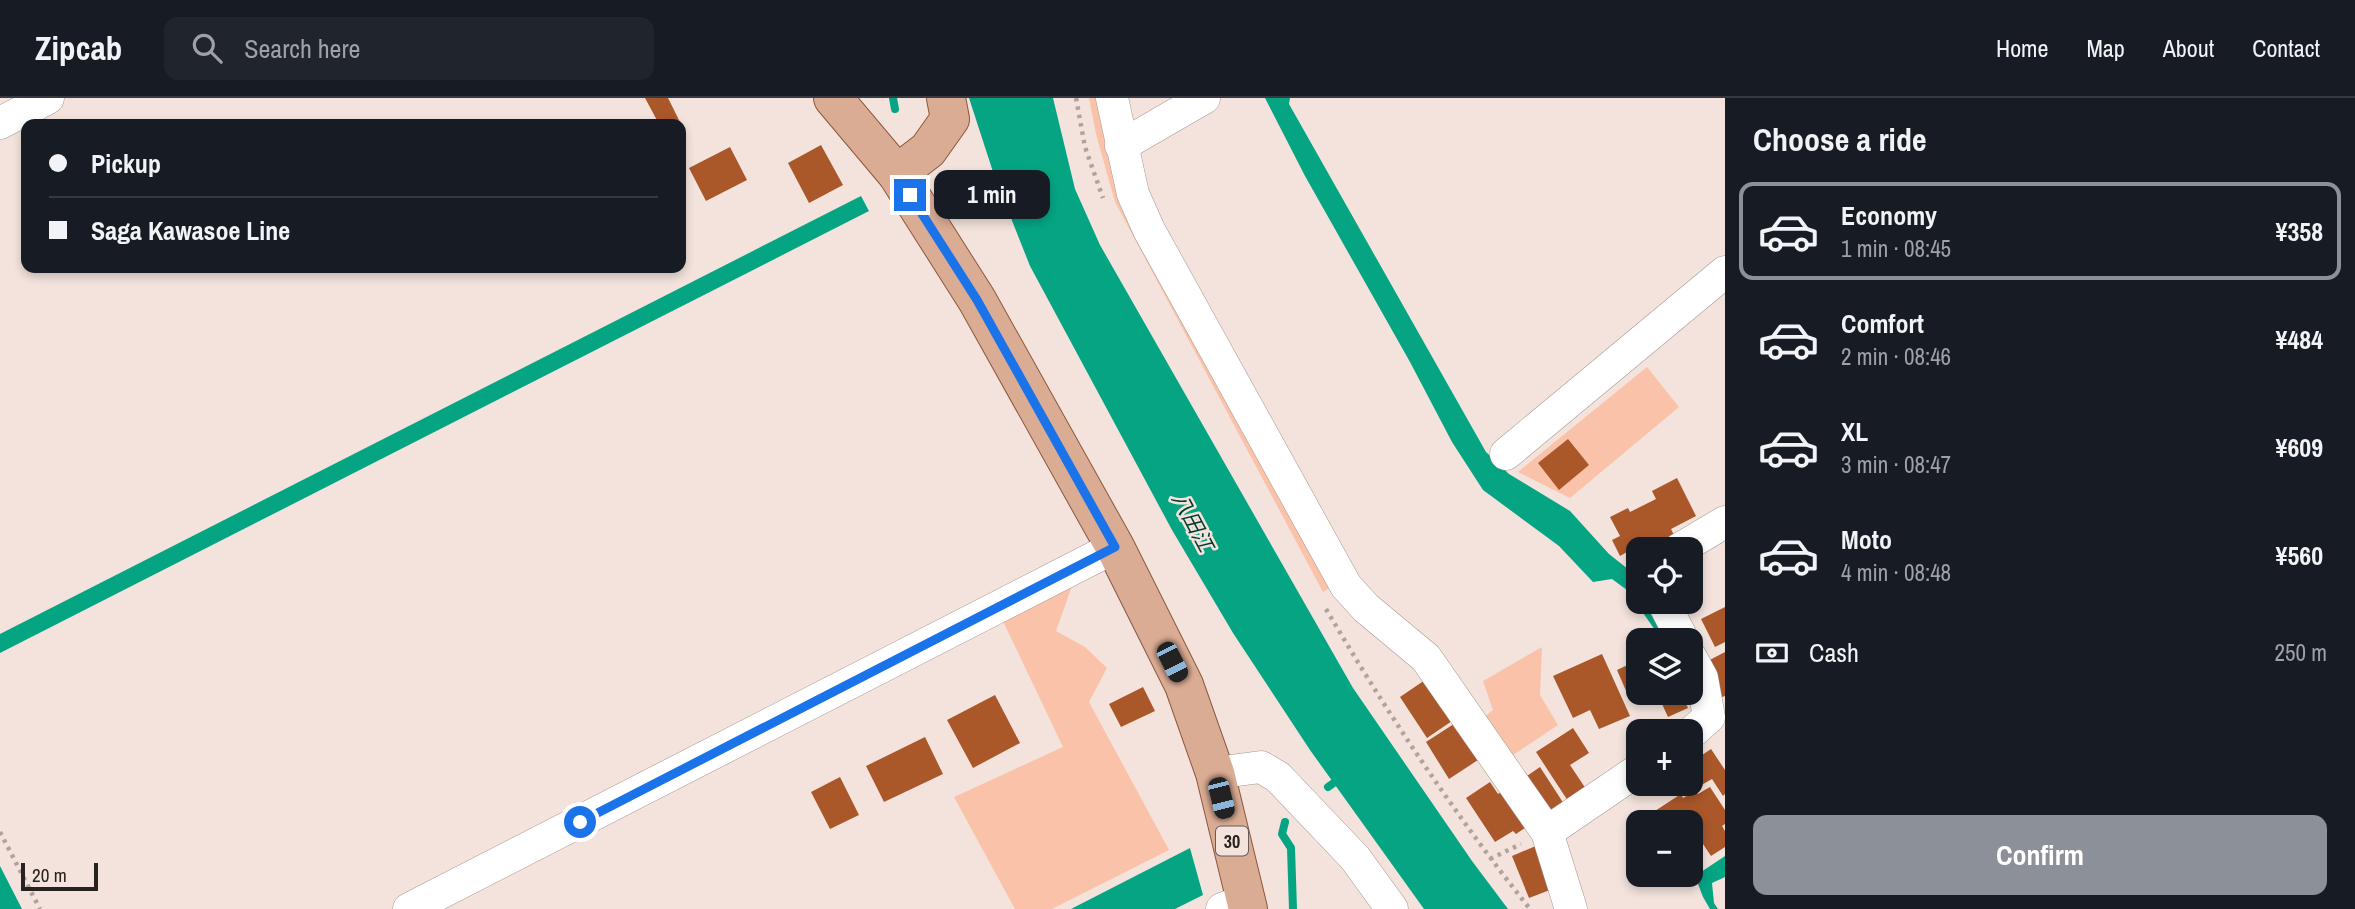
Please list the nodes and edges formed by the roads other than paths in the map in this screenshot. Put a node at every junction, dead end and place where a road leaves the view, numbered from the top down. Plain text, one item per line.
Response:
1 (48, 98) edge
2 (833, 98) edge
3 (946, 98) edge
4 (1112, 98) edge
5 (1204, 98) edge
6 (0, 123) edge
7 (1121, 146) junction
8 (897, 174) junction
9 (1725, 272) edge
10 (1506, 454) dead end
11 (1725, 522) edge
12 (1700, 537) edge
13 (1115, 547) junction
14 (1215, 773) junction
15 (1626, 777) edge
16 (1547, 832) junction
17 (1238, 906) edge
18 (409, 909) edge
19 (1392, 909) edge
20 (1571, 909) edge

1 - 6 street
2 - 8 main road, 30
3 - 8 main road
4 - 7 street
5 - 7 street
7 - 16 street
8 - 13 main road, 30
9 - 10 street
11 - 12 street
13 - 14 main road, 30
13 - 18 street
14 - 17 main road, 30
14 - 19 street
15 - 16 street
16 - 20 street

